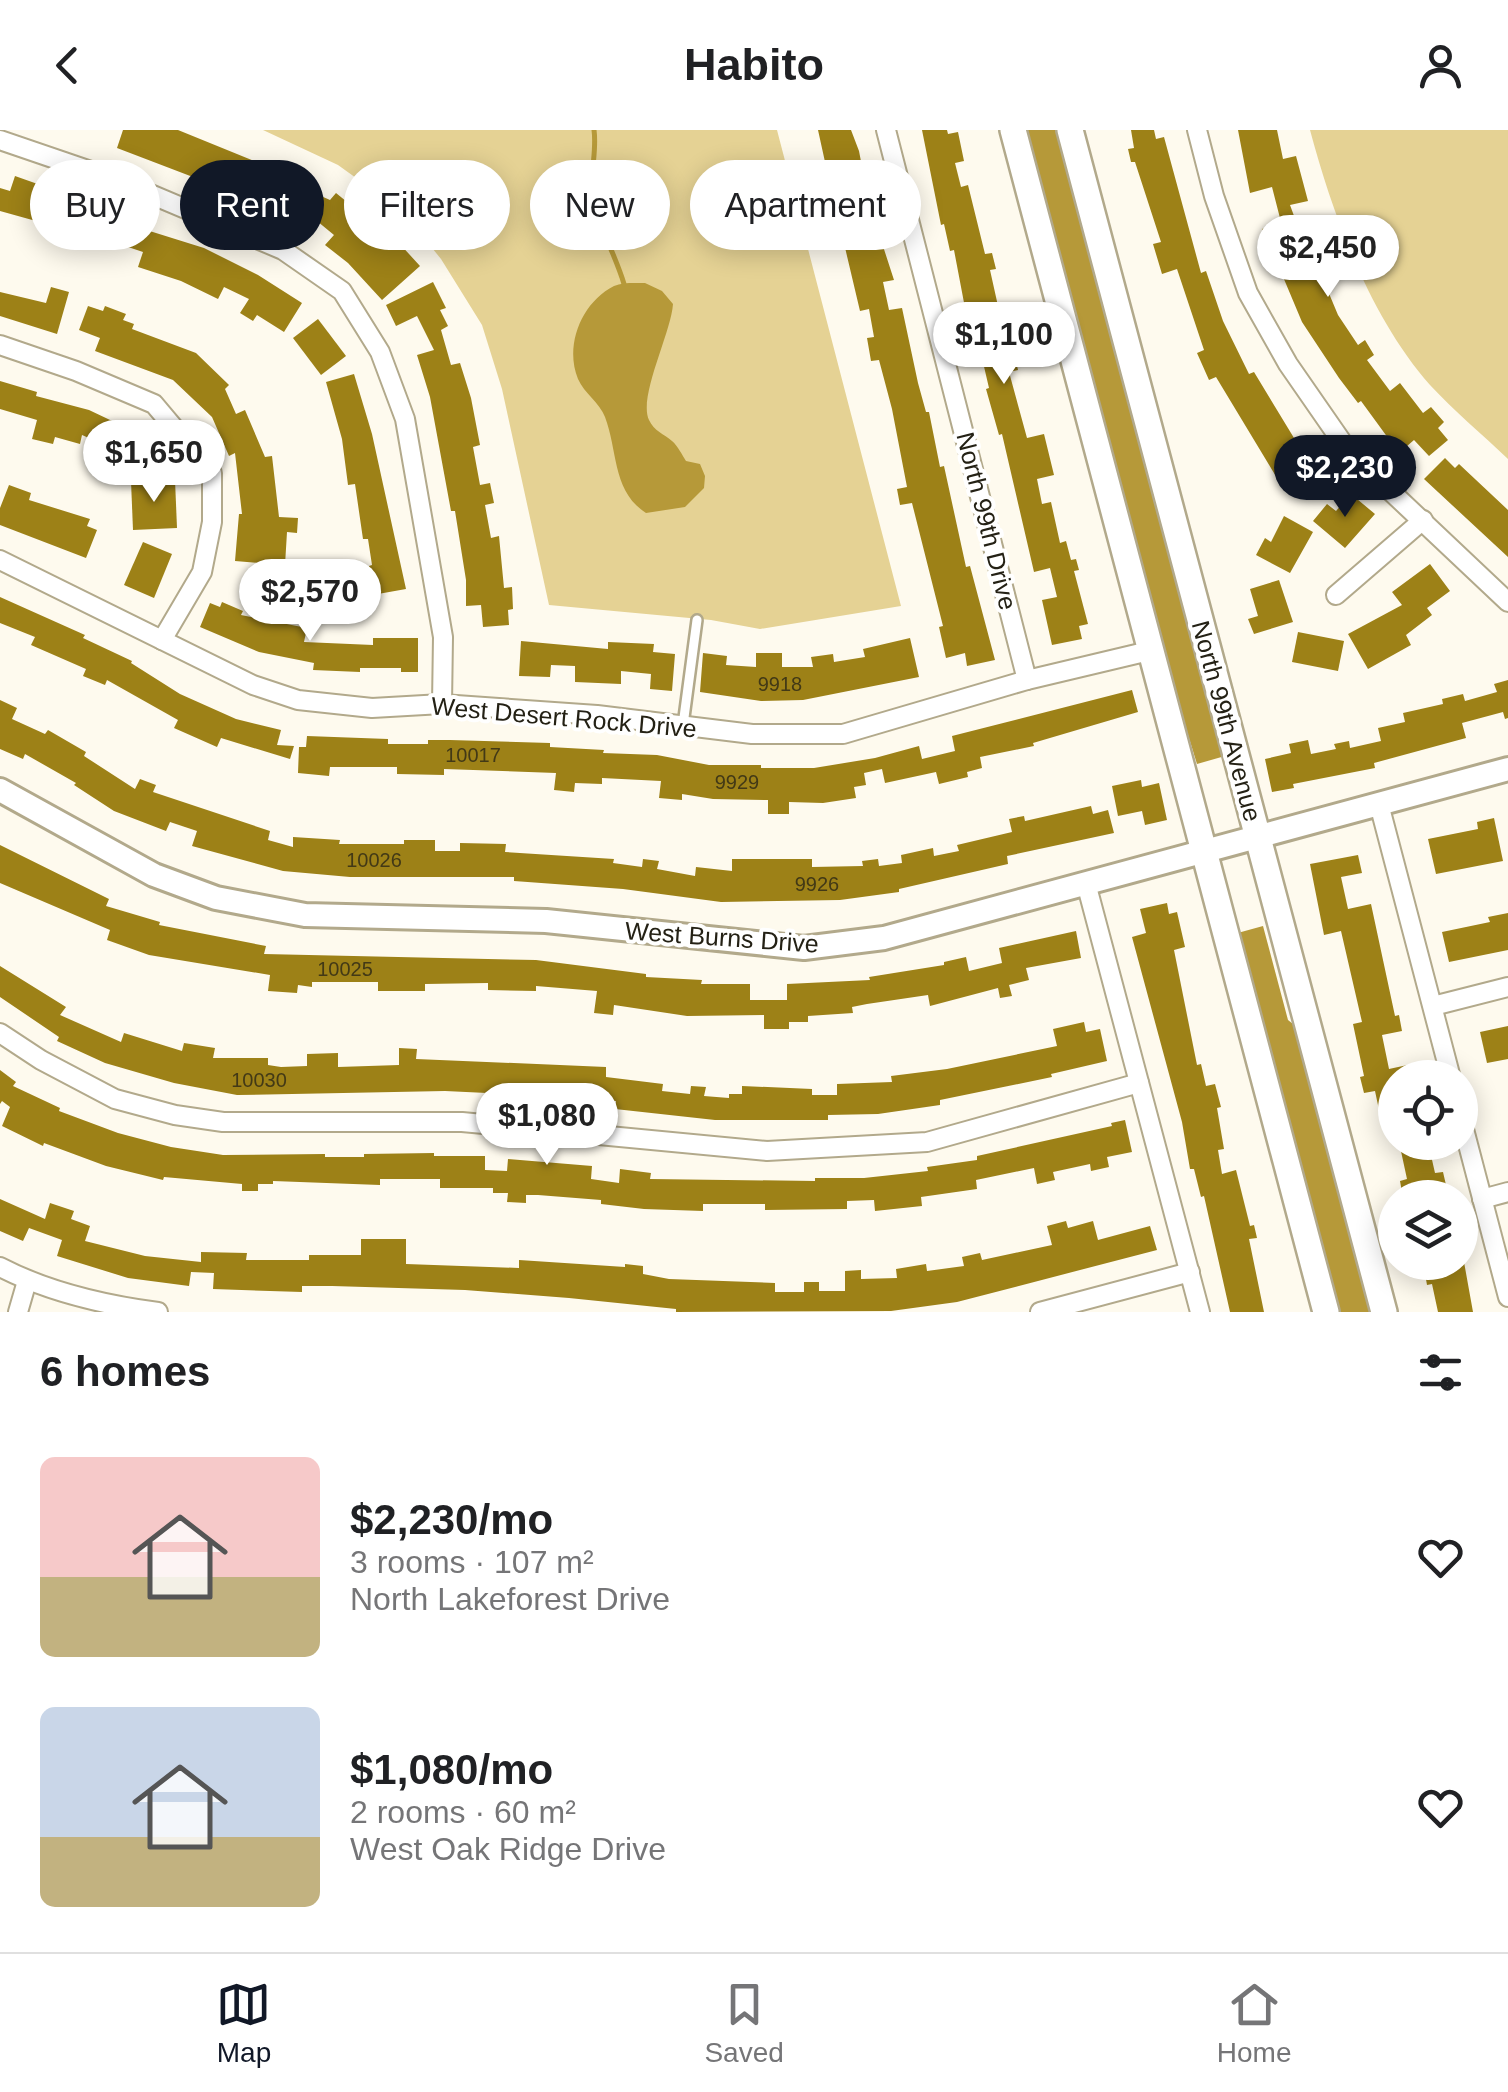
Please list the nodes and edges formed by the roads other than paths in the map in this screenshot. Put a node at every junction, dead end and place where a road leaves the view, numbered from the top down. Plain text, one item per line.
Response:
1 (886, 130) edge
2 (1013, 130) edge
3 (1070, 130) edge
4 (1197, 130) edge
5 (0, 140) edge
6 (0, 345) edge
7 (1423, 520) junction
8 (0, 560) edge
9 (1336, 595) dead end
10 (1508, 602) edge
11 (697, 620) dead end
12 (162, 640) junction
13 (1149, 651) junction
14 (1028, 680) junction
15 (442, 704) junction
16 (682, 725) junction
17 (1508, 769) edge
18 (0, 790) edge
19 (1379, 804) junction
20 (1258, 836) junction
21 (1203, 851) junction
22 (1086, 883) junction
23 (1508, 987) edge
24 (1432, 1006) junction
25 (0, 1033) edge
26 (1446, 1060) edge
27 (1139, 1083) junction
28 (1472, 1160) edge
29 (1508, 1192) edge
30 (1482, 1199) junction
31 (0, 1267) edge
32 (1190, 1272) junction
33 (27, 1281) junction
34 (1508, 1297) edge
35 (18, 1312) edge
36 (158, 1312) edge
37 (1040, 1312) edge
38 (1200, 1312) edge
39 (1326, 1312) edge
40 (1384, 1312) edge

1 - 14 street, North 99th Drive
2 - 13 main road
3 - 20 main road, North 99th Avenue
4 - 7 street
5 - 15 street
6 - 12 street
7 - 9 street
7 - 10 street
8 - 12 street, West Desert Rock Drive
11 - 16 lane
12 - 15 street, West Desert Rock Drive
13 - 14 street, West Desert Rock Drive
13 - 21 main road
14 - 16 street, West Desert Rock Drive
15 - 16 street, West Desert Rock Drive
17 - 19 street, West Burns Drive
18 - 22 street, West Burns Drive
19 - 20 street, West Burns Drive
19 - 24 street
20 - 21 street, West Burns Drive
20 - 40 main road, North 99th Avenue
21 - 22 street, West Burns Drive
21 - 39 main road
22 - 27 street
23 - 24 street
24 - 26 street
25 - 27 street
27 - 32 street
28 - 30 street
29 - 30 street
30 - 34 street
31 - 33 street
32 - 37 street
32 - 38 street
33 - 35 street
33 - 36 street

